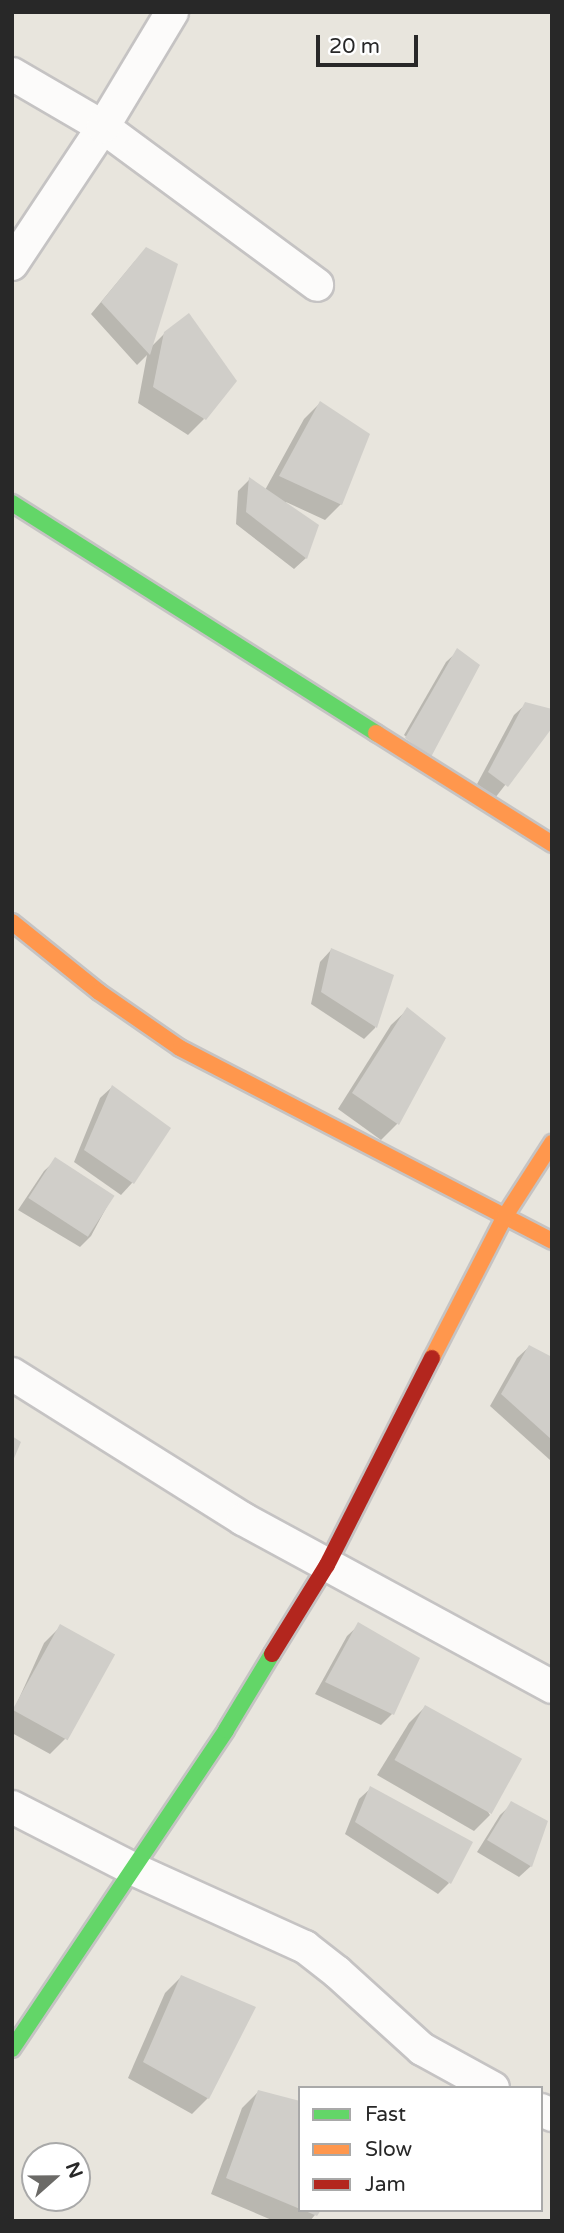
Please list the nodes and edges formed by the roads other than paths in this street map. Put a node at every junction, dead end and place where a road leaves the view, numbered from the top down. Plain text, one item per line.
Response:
1 (172, 12) edge
2 (12, 74) edge
3 (103, 127) junction
4 (12, 264) edge
5 (317, 285) dead end
6 (12, 503) edge
7 (552, 844) edge
8 (12, 922) edge
9 (552, 1143) edge
10 (505, 1216) junction
11 (552, 1241) edge
12 (12, 1374) edge
13 (327, 1565) junction
14 (552, 1688) edge
15 (12, 1807) edge
16 (133, 1869) junction
17 (12, 2049) edge
18 (489, 2086) edge

1 - 3 street
2 - 3 street
3 - 4 street
3 - 5 street
6 - 7 street
8 - 10 street
9 - 10 street
10 - 11 street
10 - 13 street
12 - 13 street
13 - 14 street
13 - 16 street
15 - 16 street
16 - 17 street
16 - 18 street

